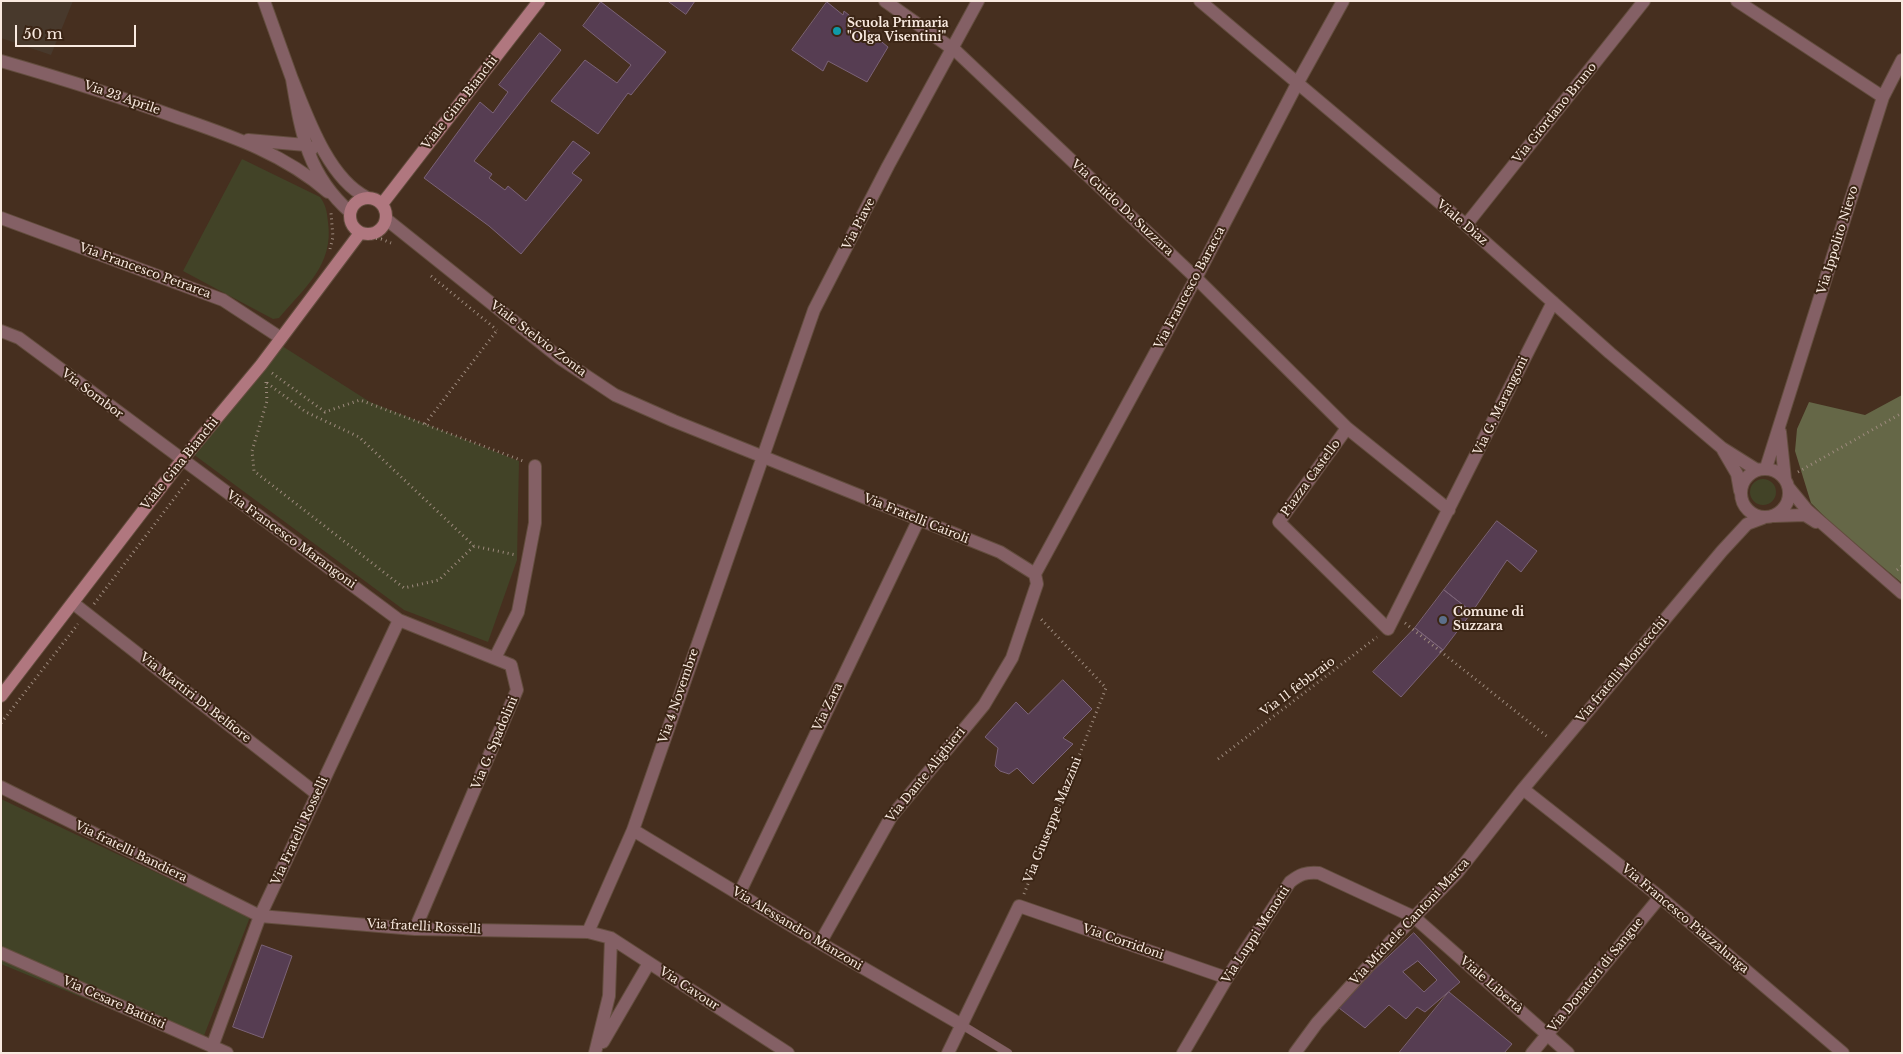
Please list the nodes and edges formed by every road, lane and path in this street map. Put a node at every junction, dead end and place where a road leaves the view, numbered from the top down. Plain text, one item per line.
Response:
1 (264, 1) edge
2 (539, 1) edge
3 (886, 1) edge
4 (978, 1) edge
5 (1200, 1) edge
6 (1343, 1) edge
7 (1644, 1) edge
8 (1736, 1) edge
9 (952, 48) junction
10 (1902, 60) edge
11 (1, 61) edge
12 (292, 79) junction
13 (1297, 84) junction
14 (1882, 97) junction
15 (241, 140) junction
16 (306, 145) junction
17 (337, 170) junction
18 (328, 192) junction
19 (366, 197) junction
20 (382, 204) junction
21 (330, 209) dead end
22 (350, 212) junction
23 (1, 218) edge
24 (386, 219) junction
25 (1466, 225) junction
26 (362, 238) junction
27 (396, 246) dead end
28 (329, 250) dead end
29 (424, 270) dead end
30 (1196, 278) junction
31 (1553, 302) junction
32 (508, 317) junction
33 (497, 330) junction
34 (1, 332) edge
35 (281, 338) junction
36 (257, 369) junction
37 (266, 382) junction
38 (1902, 413) edge
39 (1780, 422) junction
40 (425, 424) junction
41 (1347, 428) junction
42 (1722, 448) junction
43 (762, 456) junction
44 (182, 460) junction
45 (535, 466) joint
46 (1761, 469) junction
47 (194, 470) junction
48 (1787, 484) junction
49 (1742, 499) junction
50 (1449, 510) junction
51 (1769, 517) junction
52 (918, 521) junction
53 (1833, 533) junction
54 (474, 546) junction
55 (1722, 551) junction
56 (529, 557) junction
57 (1035, 574) junction
58 (1902, 593) edge
59 (72, 602) junction
60 (1029, 606) junction
61 (86, 613) junction
62 (1395, 615) junction
63 (399, 620) junction
64 (1388, 629) junction
65 (495, 658) junction
66 (1, 696) edge
67 (1, 722) edge
68 (1559, 746) junction
69 (1218, 759) dead end
70 (1, 787) edge
71 (1523, 789) junction
72 (317, 794) junction
73 (633, 830) junction
74 (739, 894) junction
75 (1660, 897) junction
76 (1019, 906) junction
77 (260, 916) junction
78 (1414, 917) junction
79 (415, 929) junction
80 (588, 932) junction
81 (611, 938) junction
82 (820, 944) junction
83 (1, 953) edge
84 (649, 963) junction
85 (1227, 978) junction
86 (962, 1025) junction
87 (1547, 1035) junction
88 (212, 1046) junction
89 (227, 1053) edge
90 (596, 1053) edge
91 (788, 1053) edge
92 (948, 1053) edge
93 (1008, 1053) edge
94 (1183, 1053) edge
95 (1296, 1053) edge
96 (1532, 1053) edge
97 (1568, 1053) edge
98 (1843, 1053) edge

1 - 12 street
2 - 20 street, Viale Gina Bianchi
3 - 9 street, Via Guido Da Suzzara
4 - 9 street, Via Piave
5 - 13 street, Viale Diaz
6 - 13 street, Via Francesco Baracca
7 - 25 street, Via Giordano Bruno
8 - 14 street
9 - 30 street, Via Guido Da Suzzara
9 - 43 street, Via Piave
10 - 14 street, Via Ippolito Nievo
11 - 15 street, Via 23 Aprile
12 - 16 street
12 - 17 street
13 - 25 street, Viale Diaz
13 - 30 street, Via Francesco Baracca
14 - 39 street, Via Ippolito Nievo
15 - 16 street
15 - 18 street
16 - 17 street
16 - 18 street
17 - 19 street
18 - 22 street
19 - 20 street
19 - 22 street
20 - 24 street
21 - 28 path
22 - 26 street
23 - 35 street, Via Francesco Petrarca
24 - 26 street
24 - 32 street, Viale Stelvio Zonta
25 - 31 street, Viale Diaz
26 - 27 path
26 - 35 street, Viale Gina Bianchi
29 - 33 path
30 - 41 street, Via Guido Da Suzzara
30 - 57 street, Via Francesco Baracca
31 - 42 street, Viale Diaz
31 - 50 street, Via G. Marangoni
32 - 33 path
32 - 43 street, Viale Stelvio Zonta
33 - 40 path
34 - 44 street, Via Sombor
35 - 36 street, Viale Gina Bianchi
36 - 37 path
36 - 40 path
36 - 44 street, Viale Gina Bianchi
37 - 54 path
37 - 54 path
38 - 48 path
39 - 46 street, Via Ippolito Nievo
39 - 48 street
40 - 45 path
41 - 50 street, Piazza Castello
41 - 64 street, Piazza Castello
42 - 46 street
42 - 49 street
43 - 52 street, Via Fratelli Cairoli
43 - 73 street, Via 4 Novembre
44 - 47 street, Via Francesco Marangoni
44 - 59 street, Viale Gina Bianchi
45 - 56 street
46 - 48 street
46 - 49 street
47 - 61 path
47 - 63 street, Via Francesco Marangoni
48 - 51 street
48 - 53 street
49 - 51 street
49 - 55 street
50 - 62 street
51 - 53 street
51 - 55 street
52 - 57 street, Via Fratelli Cairoli
52 - 74 street, Via Zara
53 - 58 street
54 - 56 path
55 - 68 street, Via fratelli Montecchi
56 - 65 street
57 - 60 street
59 - 61 street, Via Martiri Di Belfiore
59 - 66 street, Viale Gina Bianchi
60 - 76 path, Via Giuseppe Mazzini
60 - 82 street, Via Dante Alighieri
61 - 67 path
61 - 72 street, Via Martiri Di Belfiore
62 - 64 street
62 - 68 path
63 - 65 street, Via G. Spadolini
63 - 72 street, Via Fratelli Rosselli
64 - 69 path, Via 11 febbraio
65 - 79 street, Via G. Spadolini
68 - 71 street, Via fratelli Montecchi
70 - 77 street, Via fratelli Bandiera
71 - 75 street, Via Francesco Piazzalunga
71 - 78 street, Via Michele Cantoni Marca
72 - 77 street, Via Fratelli Rosselli
73 - 74 street, Via Alessandro Manzoni
73 - 80 street, Via 4 Novembre
74 - 82 street, Via Alessandro Manzoni
75 - 87 street, Via Donatori di Sangue
75 - 98 street, Via Francesco Piazzalunga
76 - 85 street, Via Corridoni
76 - 86 street
77 - 79 street, Via fratelli Rosselli
77 - 88 street, Via Fratelli Rosselli
78 - 85 street, Via Luppi Menotti
78 - 87 street, Viale Libertà
78 - 95 street, Via Michele Cantoni Marca
79 - 80 street, Via fratelli Rosselli
80 - 81 street, Via Cavour
81 - 84 street, Via Cavour
81 - 90 street
82 - 86 street, Via Alessandro Manzoni
83 - 88 street, Via Cesare Battisti
84 - 90 street
84 - 91 street, Via Cavour
85 - 94 street, Via Luppi Menotti
86 - 92 street
86 - 93 lane
87 - 96 street, Via Donatori di Sangue
87 - 97 street, Viale Libertà
88 - 89 street, Via Cesare Battisti

